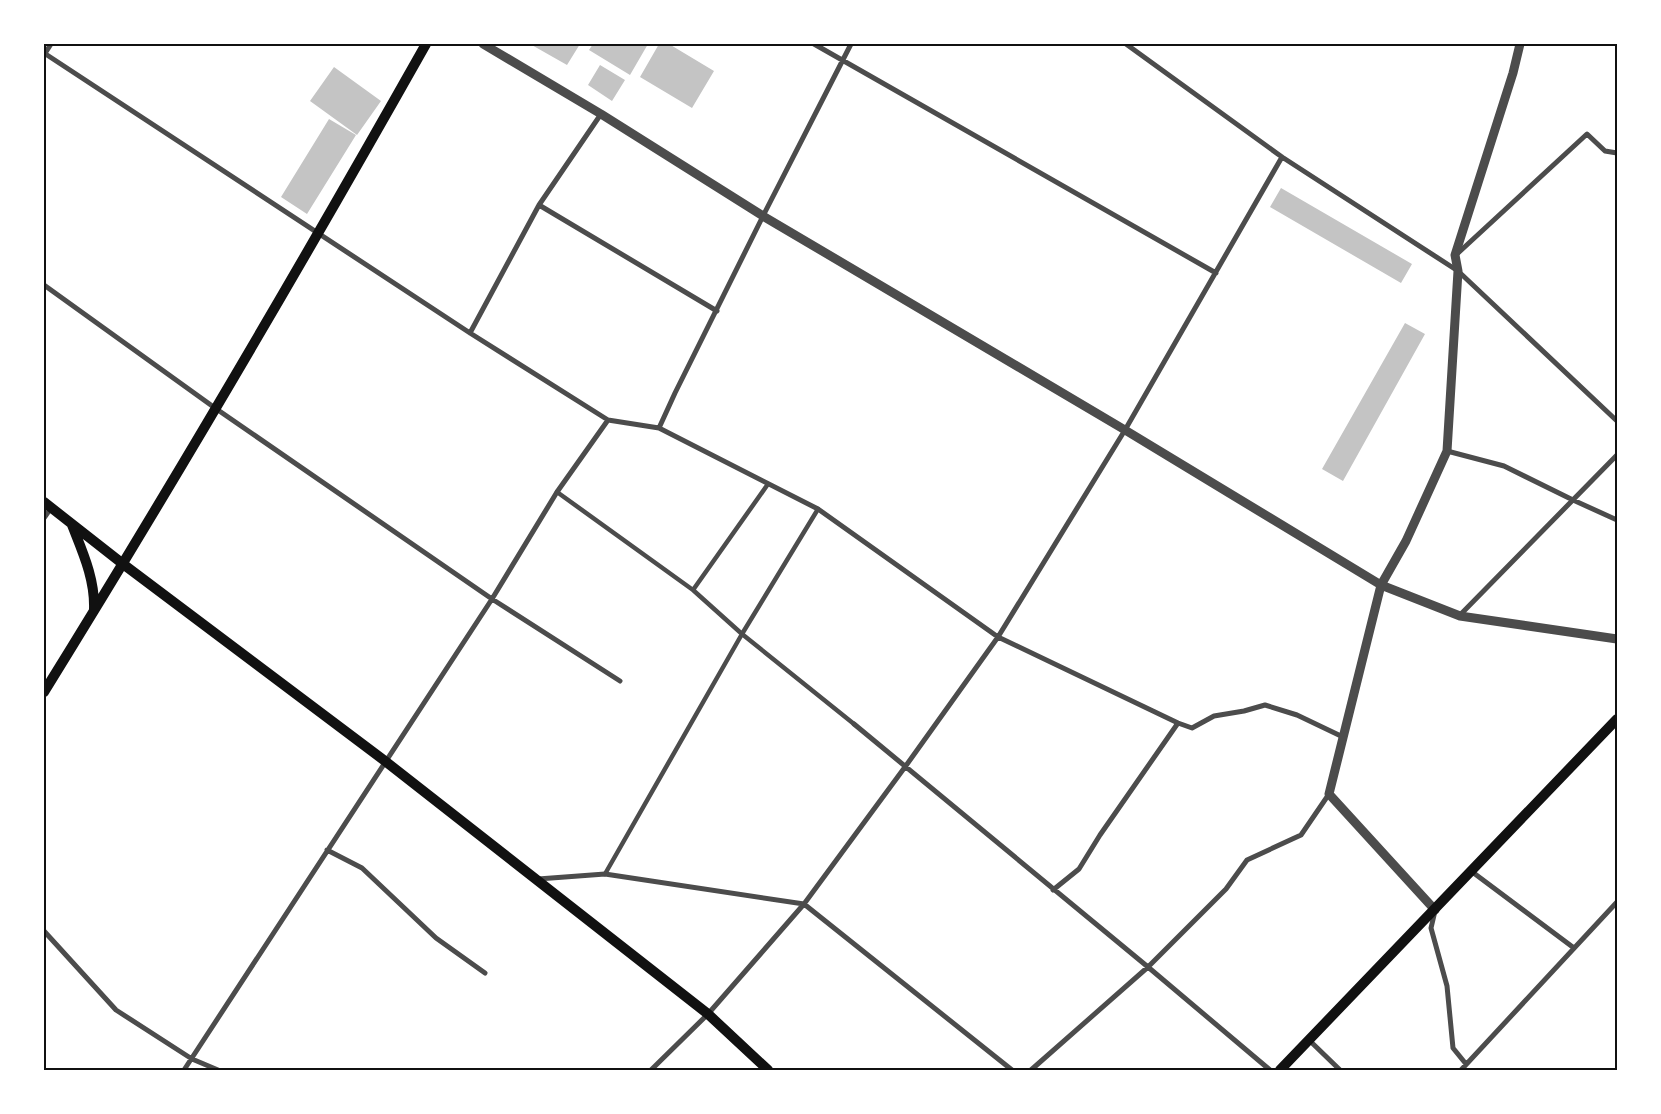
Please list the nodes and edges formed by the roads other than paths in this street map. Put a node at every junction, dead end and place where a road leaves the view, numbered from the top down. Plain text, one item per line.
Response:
1 (51, 44) edge
2 (426, 44) edge
3 (483, 44) edge
4 (814, 44) edge
5 (851, 44) edge
6 (1126, 44) edge
7 (1520, 44) edge
8 (44, 54) edge
9 (842, 60) junction
10 (601, 114) junction
11 (1617, 153) edge
12 (1282, 157) junction
13 (539, 205) junction
14 (763, 216) junction
15 (319, 233) junction
16 (1455, 255) junction
17 (1458, 271) junction
18 (1216, 273) junction
19 (44, 284) edge
20 (716, 312) junction
21 (470, 333) junction
22 (215, 408) junction
23 (608, 420) junction
24 (1617, 421) edge
25 (659, 428) junction
26 (1125, 430) junction
27 (1447, 451) junction
28 (1617, 455) edge
29 (768, 484) junction
30 (558, 492) junction
31 (1573, 500) junction
32 (47, 505) edge
33 (818, 509) junction
34 (44, 518) edge
35 (1617, 520) edge
36 (72, 524) junction
37 (123, 564) junction
38 (1381, 586) junction
39 (693, 590) junction
40 (492, 599) junction
41 (93, 612) junction
42 (1460, 616) junction
43 (742, 634) junction
44 (998, 637) junction
45 (1617, 639) edge
46 (620, 682) dead end
47 (44, 692) edge
48 (1617, 719) edge
49 (1178, 723) junction
50 (854, 724) joint
51 (1344, 738) junction
52 (384, 761) junction
53 (905, 767) junction
54 (1329, 794) junction
55 (326, 850) junction
56 (1471, 871) junction
57 (605, 874) junction
58 (536, 880) junction
59 (1053, 890) junction
60 (1617, 902) edge
61 (804, 904) junction
62 (1435, 910) junction
63 (44, 931) edge
64 (1574, 948) junction
65 (1148, 967) junction
66 (485, 973) dead end
67 (708, 1014) junction
68 (1309, 1040) junction
69 (192, 1059) junction
70 (1466, 1064) junction
71 (184, 1070) edge
72 (218, 1070) edge
73 (651, 1070) edge
74 (768, 1070) edge
75 (1012, 1070) edge
76 (1031, 1070) edge
77 (1270, 1070) edge
78 (1280, 1070) edge
79 (1340, 1070) edge
80 (1460, 1070) edge

1 - 8 street
2 - 15 main road
3 - 10 street
4 - 9 street
5 - 9 street
6 - 12 street
7 - 16 street
8 - 15 street
9 - 14 street
9 - 18 street
10 - 13 street
10 - 14 street
11 - 16 street
12 - 17 street
12 - 18 street
13 - 20 street
13 - 21 street
14 - 20 street
14 - 26 street
15 - 21 street
15 - 22 main road
16 - 17 street
17 - 24 street
17 - 27 street
18 - 26 street
19 - 22 street
20 - 25 street
21 - 23 street
22 - 37 main road
22 - 40 street
23 - 25 street
23 - 30 street
25 - 29 street
26 - 38 street
26 - 44 street
27 - 31 street
27 - 38 street
28 - 31 street
29 - 33 street
29 - 39 street
30 - 39 street
30 - 40 street
31 - 35 street
31 - 42 street
32 - 34 street
32 - 36 main road
33 - 43 street
33 - 44 street
36 - 37 main road
36 - 41 main road
37 - 41 main road
37 - 52 main road
38 - 42 street
38 - 51 street
39 - 43 street
40 - 46 street
40 - 52 street
41 - 47 main road
42 - 45 street
43 - 50 street
43 - 57 street
44 - 49 street
44 - 53 street
48 - 56 main road
49 - 51 street
49 - 59 street
50 - 53 street
51 - 54 street
52 - 55 street
52 - 58 main road
53 - 59 street
53 - 61 street
54 - 62 street
54 - 65 street
55 - 66 street
55 - 69 street
56 - 62 main road
56 - 64 street
57 - 58 street
57 - 61 street
58 - 67 main road
59 - 65 street
60 - 64 street
61 - 67 street
61 - 75 street
62 - 68 main road
62 - 70 street
63 - 69 street
64 - 70 street
65 - 76 street
65 - 77 street
67 - 73 street
67 - 74 main road
68 - 78 main road
68 - 79 street
69 - 71 street
69 - 72 street
70 - 80 street

